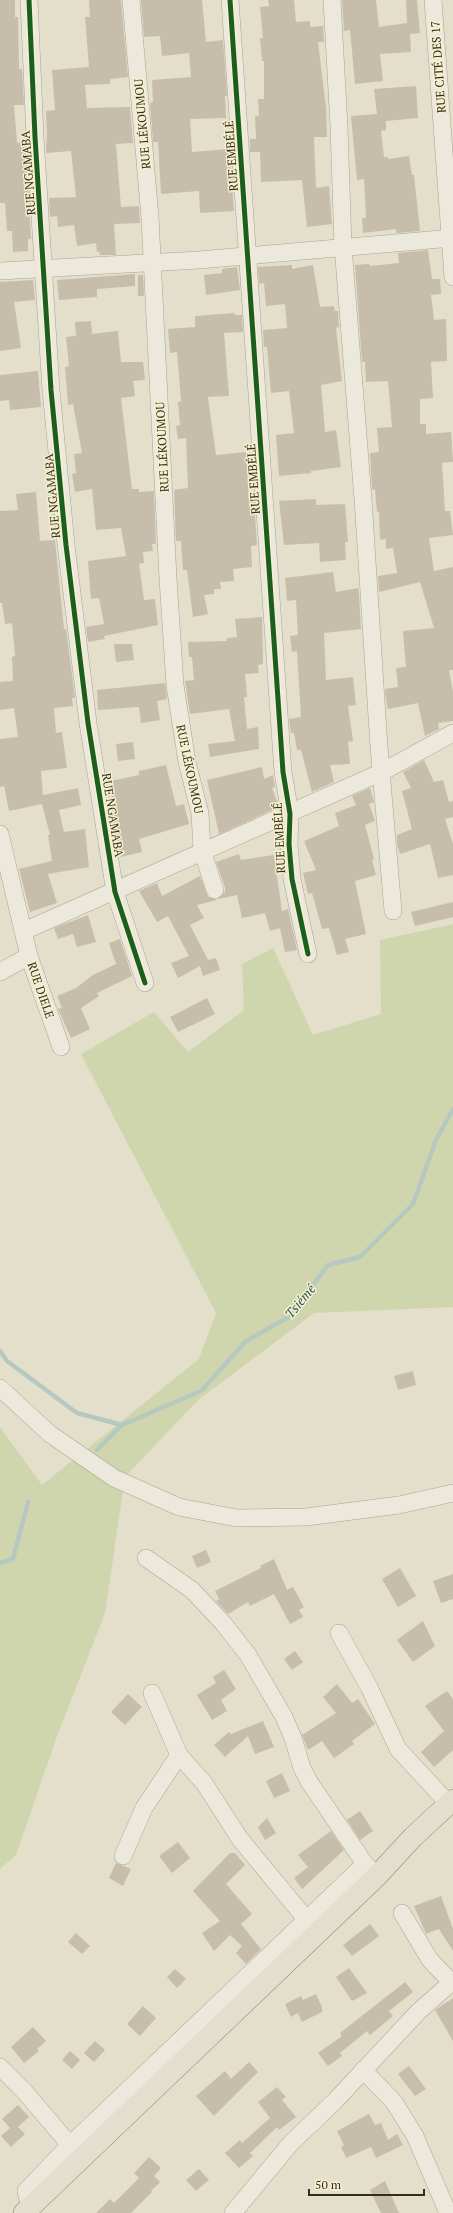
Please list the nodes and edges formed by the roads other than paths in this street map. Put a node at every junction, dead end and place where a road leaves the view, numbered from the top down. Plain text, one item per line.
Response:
1 (29, 0) edge
2 (131, 0) edge
3 (230, 0) edge
4 (332, 0) edge
5 (433, 0) edge
6 (452, 238) edge
7 (343, 246) junction
8 (248, 254) junction
9 (152, 262) junction
10 (44, 268) junction
11 (0, 271) edge
12 (453, 277) edge
13 (453, 733) edge
14 (382, 772) junction
15 (290, 814) junction
16 (0, 834) edge
17 (202, 850) junction
18 (215, 890) dead end
19 (115, 892) junction
20 (393, 911) dead end
21 (24, 931) junction
22 (308, 954) dead end
23 (29, 956) junction
24 (0, 972) edge
25 (146, 983) dead end
26 (61, 1047) dead end
27 (0, 1388) edge
28 (453, 1493) edge
29 (146, 1558) dead end
30 (339, 1634) dead end
31 (152, 1693) dead end
32 (179, 1755) junction
33 (450, 1802) edge
34 (123, 1856) dead end
35 (371, 1870) junction
36 (402, 1913) dead end
37 (306, 1919) junction
38 (452, 1982) edge
39 (0, 2067) edge
40 (363, 2070) junction
41 (70, 2145) junction
42 (27, 2210) edge
43 (233, 2213) edge
44 (448, 2213) edge

1 - 10 street, RUE NGAMABA
2 - 9 street, RUE LÉKOUMOU
3 - 8 street, RUE EMBÉLÉ
4 - 7 street
5 - 6 street, RUE CITÉ DES 17
6 - 7 street
6 - 12 street, RUE CITÉ DES 17
7 - 8 street
7 - 14 street
8 - 9 street
8 - 15 street, RUE EMBÉLÉ
9 - 10 street
9 - 17 street, RUE LÉKOUMOU
10 - 11 street
10 - 19 street, RUE NGAMABA
13 - 14 street
14 - 15 street
14 - 20 street
15 - 17 street
15 - 22 street, RUE EMBÉLÉ
16 - 21 street, RUE DIELE
17 - 18 street, RUE LÉKOUMOU
17 - 19 street
19 - 21 street
19 - 25 street, RUE NGAMABA
21 - 23 street, RUE DIELE
23 - 24 street
23 - 26 street, RUE DIELE
27 - 28 street
29 - 35 street
30 - 33 street
31 - 32 street
32 - 34 street
32 - 37 street
33 - 35 main road
35 - 37 street
35 - 42 main road
36 - 38 street
37 - 41 street
38 - 40 street
39 - 41 street
40 - 43 street
40 - 44 street
41 - 42 street

